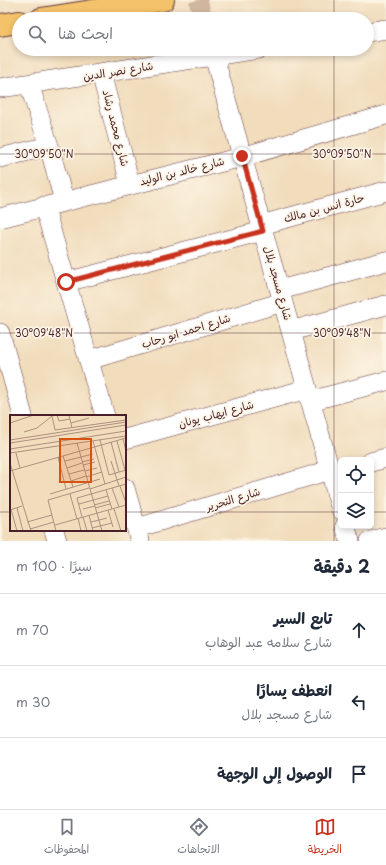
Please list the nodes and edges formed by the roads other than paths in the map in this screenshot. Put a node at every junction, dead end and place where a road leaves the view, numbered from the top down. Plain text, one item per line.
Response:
1 (163, 0) edge
2 (86, 12) edge
3 (12, 23) edge
4 (0, 25) edge
5 (386, 29) edge
6 (374, 31) edge
7 (214, 56) joint
8 (101, 73) junction
9 (29, 84) junction
10 (0, 88) edge
11 (386, 115) edge
12 (49, 146) junction
13 (242, 156) junction
14 (0, 158) edge
15 (130, 184) junction
16 (386, 191) edge
17 (64, 201) junction
18 (44, 206) junction
19 (0, 218) edge
20 (262, 228) junction
21 (386, 261) edge
22 (66, 282) junction
23 (281, 296) junction
24 (386, 306) edge
25 (291, 332) junction
26 (0, 333) edge
27 (89, 360) junction
28 (386, 381) edge
29 (309, 395) junction
30 (23, 415) edge
31 (105, 415) edge
32 (126, 439) edge
33 (386, 458) edge
34 (374, 461) edge
35 (334, 472) edge
36 (126, 492) edge
37 (338, 494) edge
38 (346, 529) edge
39 (54, 531) edge
40 (138, 534) edge
41 (386, 537) edge
42 (57, 541) edge
43 (350, 541) edge
44 (370, 541) edge

1 - 2 highway
3 - 4 highway
5 - 6 street
7 - 8 street, شارع نصر الدين
7 - 13 street, شارع مسجد بلال
8 - 9 street, شارع نصر الدين
8 - 15 street, شارع محمد رشاد
9 - 10 street, شارع نصر الدين
9 - 12 street
11 - 13 street, شارع خالد بن الوليد
12 - 14 street
12 - 17 street
13 - 15 street, شارع خالد بن الوليد
13 - 20 street, شارع مسجد بلال
15 - 17 street, شارع خالد بن الوليد
16 - 20 street, حارة انس بن مالك
17 - 18 street, شارع خالد بن الوليد
18 - 19 street, شارع خالد بن الوليد
18 - 22 street
20 - 22 street, حارة انس بن مالك
20 - 23 street, شارع مسجد بلال
21 - 23 street, شارع احمد ابو رحاب
22 - 27 street
23 - 25 street, شارع مسجد بلال
23 - 27 street, شارع احمد ابو رحاب
24 - 25 street
25 - 29 street, شارع مسجد بلال
26 - 30 street
27 - 31 street
28 - 29 street, شارع ايهاب يونان
29 - 32 street, شارع ايهاب يونان
29 - 35 street, شارع مسجد بلال
33 - 34 street
35 - 37 street, شارع مسجد بلال
35 - 40 street, شارع التحرير
36 - 40 street
38 - 43 street
39 - 42 street
41 - 44 street

